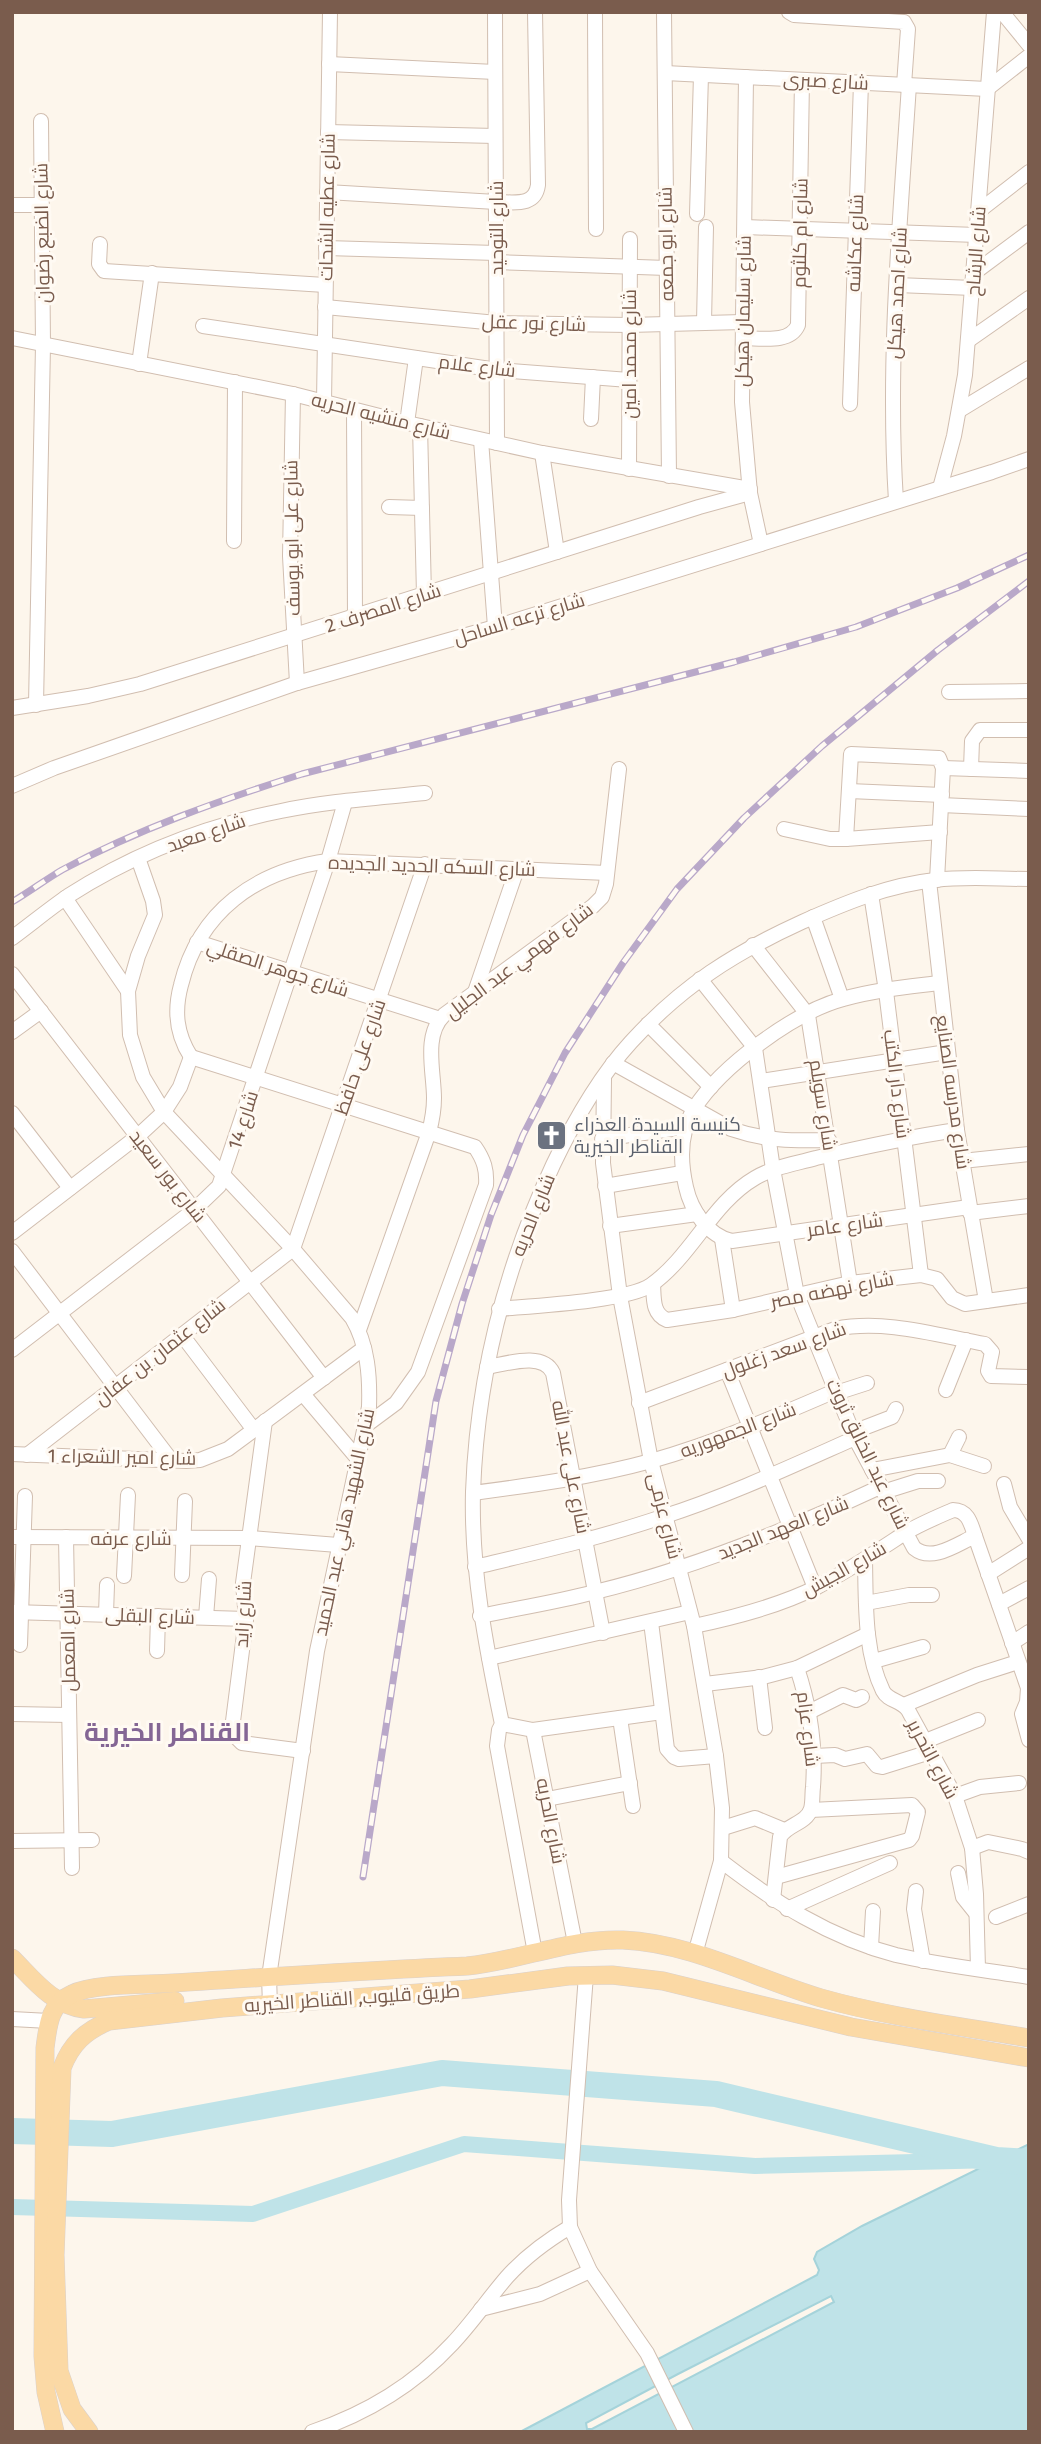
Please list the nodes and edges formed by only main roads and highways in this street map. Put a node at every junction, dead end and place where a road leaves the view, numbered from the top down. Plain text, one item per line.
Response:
1 (13, 1960) edge
2 (59, 2003) junction
3 (222, 2008) junction
4 (1029, 2038) edge
5 (1029, 2058) edge
6 (49, 2254) junction
7 (54, 2432) edge
8 (89, 2432) edge

1 - 2 main road
2 - 3 main road
2 - 4 main road, طريق قليوب, القناطر الخيريه
2 - 6 main road, طريق قليوب, القناطر الخيريه
3 - 5 main road, طريق قليوب, القناطر الخيريه
3 - 6 main road, طريق قليوب, القناطر الخيريه
6 - 7 main road, طريق قليوب, القناطر الخيريه
6 - 8 main road, طريق قليوب, القناطر الخيريه

